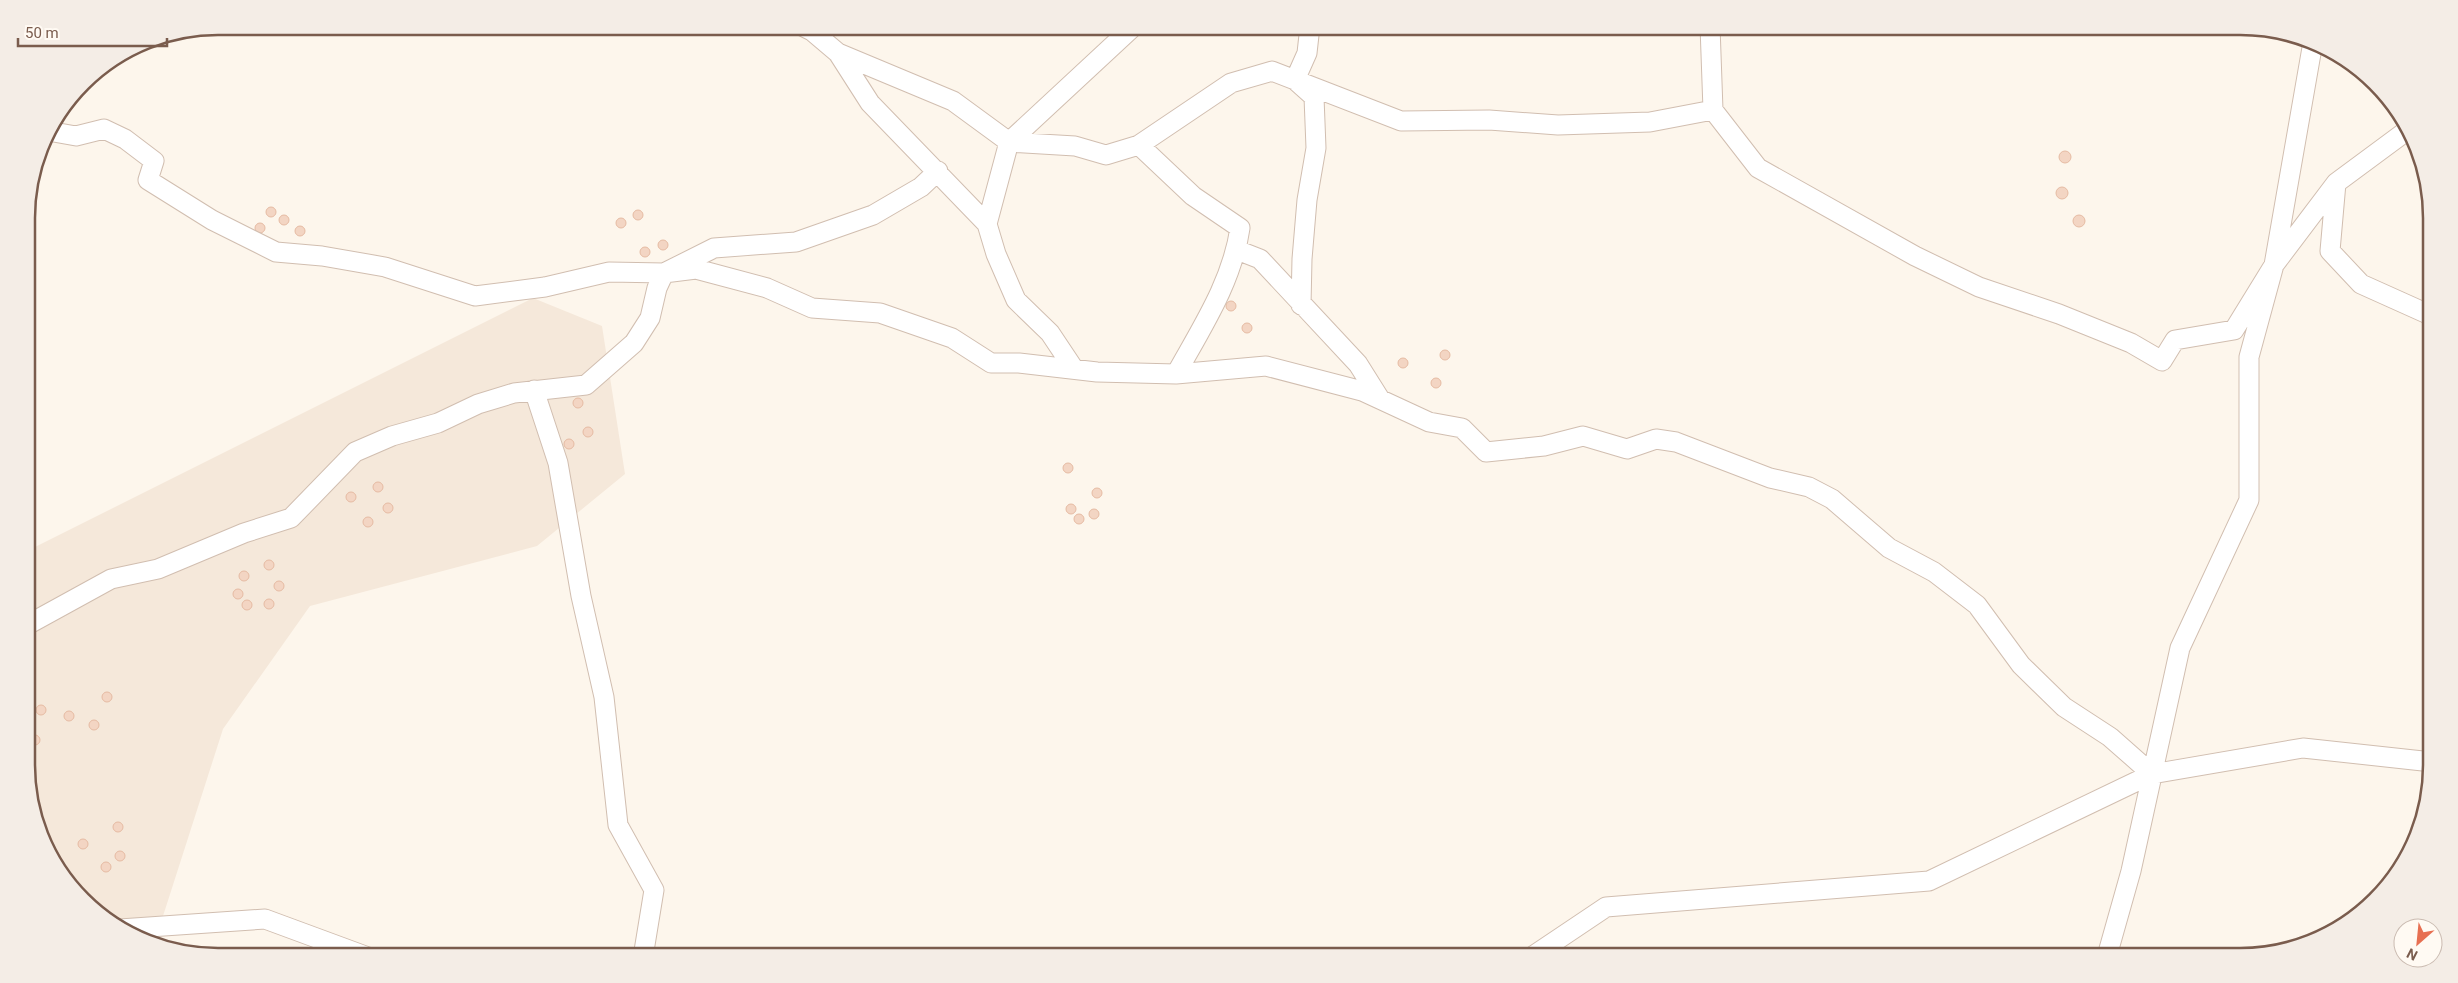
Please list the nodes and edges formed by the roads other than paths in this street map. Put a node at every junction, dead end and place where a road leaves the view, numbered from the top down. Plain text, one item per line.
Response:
1 (817, 35) edge
2 (1124, 35) edge
3 (1309, 35) edge
4 (1710, 35) edge
5 (2312, 50) edge
6 (838, 52) junction
7 (1295, 80) junction
8 (1712, 110) junction
9 (56, 132) edge
10 (2402, 133) edge
11 (1009, 142) junction
12 (1139, 144) junction
13 (938, 171) junction
14 (2336, 183) junction
15 (987, 224) junction
16 (1237, 250) junction
17 (2274, 265) junction
18 (664, 273) junction
19 (1301, 306) junction
20 (2423, 312) edge
21 (1074, 369) junction
22 (1176, 374) junction
23 (534, 390) junction
24 (1380, 399) junction
25 (35, 621) edge
26 (2423, 761) edge
27 (2152, 774) junction
28 (135, 928) edge
29 (344, 948) edge
30 (644, 948) edge
31 (1545, 948) edge
32 (2110, 948) edge

1 - 6 street
2 - 11 street
3 - 7 street
4 - 8 street
5 - 17 street
6 - 11 street
6 - 13 street
7 - 8 street
7 - 12 street
7 - 19 street
8 - 17 street
9 - 18 street
10 - 14 street
11 - 12 street
11 - 15 street
12 - 16 street
13 - 15 street
13 - 18 street
14 - 17 street
14 - 20 street
15 - 21 street
16 - 19 street
16 - 22 street
17 - 27 street
18 - 21 street
18 - 23 street
19 - 24 street
21 - 22 street
22 - 24 street
23 - 25 street
23 - 30 street
24 - 27 street
26 - 27 street
27 - 31 street
27 - 32 street
28 - 29 street

